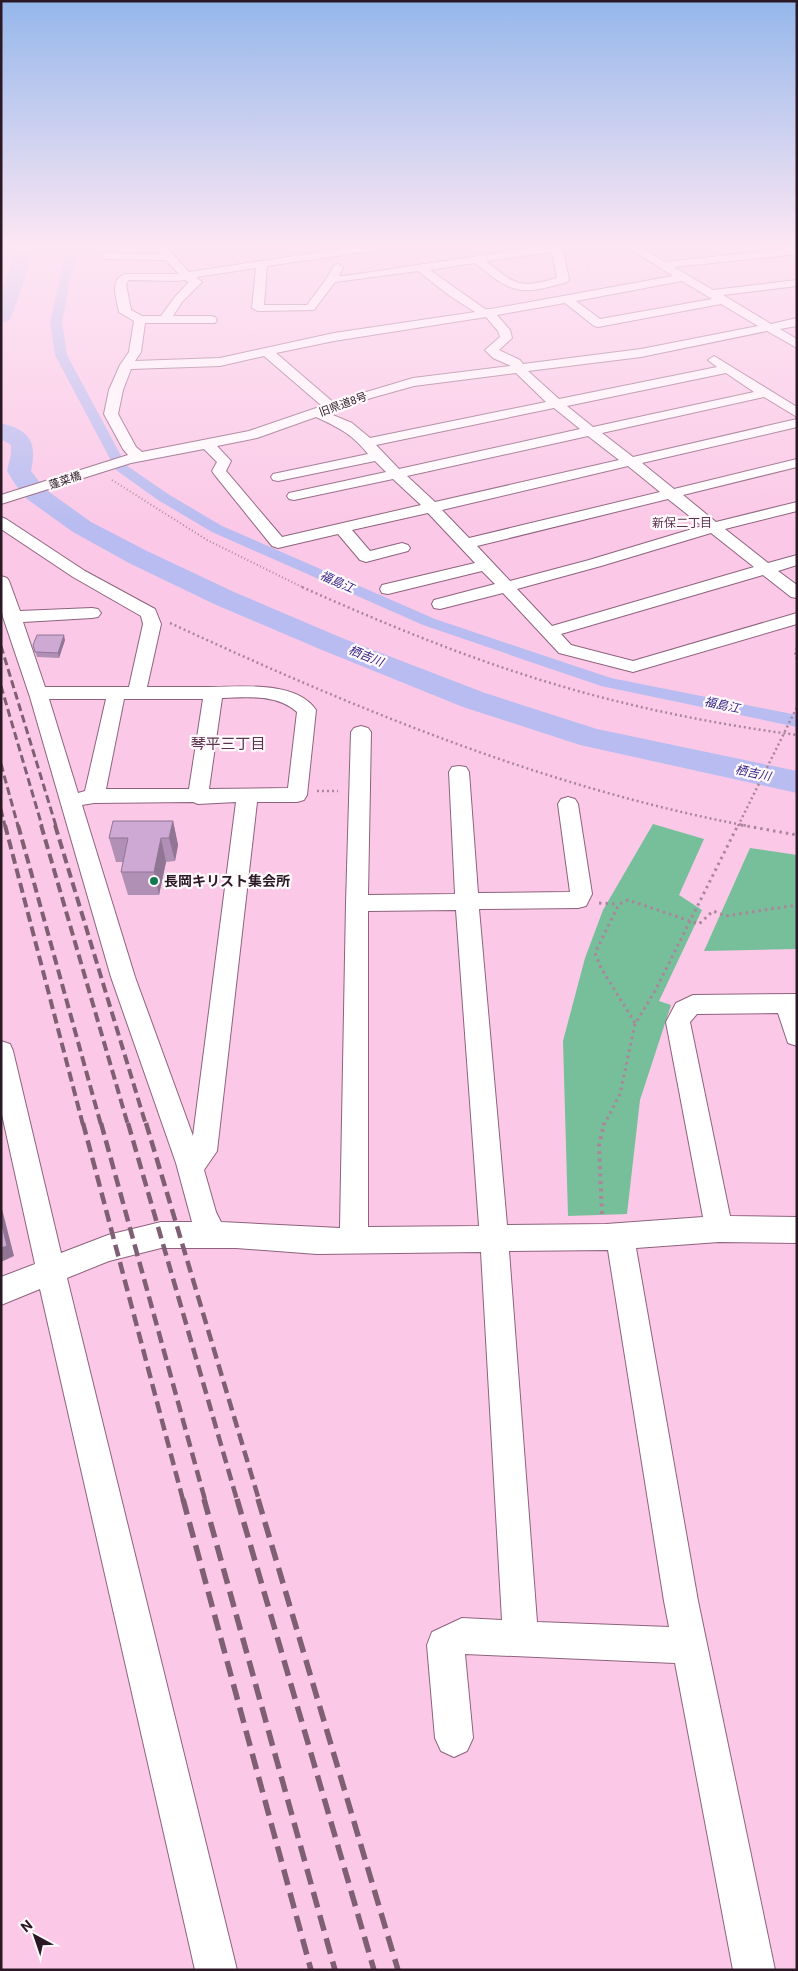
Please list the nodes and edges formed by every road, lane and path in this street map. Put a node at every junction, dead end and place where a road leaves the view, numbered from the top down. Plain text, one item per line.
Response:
1 (136, 340) edge
2 (321, 340) edge
3 (504, 340) edge
4 (699, 340) edge
5 (688, 342) junction
6 (268, 352) junction
7 (126, 365) junction
8 (517, 368) junction
9 (728, 369) junction
10 (766, 393) junction
11 (558, 403) junction
12 (331, 407) junction
13 (318, 413) junction
14 (797, 413) edge
15 (797, 423) edge
16 (591, 431) junction
17 (365, 443) junction
18 (208, 444) junction
19 (378, 456) junction
20 (134, 458) junction
21 (629, 461) junction
22 (797, 463) edge
23 (96, 469) junction
24 (396, 473) junction
25 (278, 477) dead end
26 (670, 493) junction
27 (294, 496) dead end
28 (1, 500) edge
29 (797, 506) edge
30 (432, 508) junction
31 (1, 522) edge
32 (342, 528) junction
33 (712, 528) junction
34 (466, 544) junction
35 (402, 548) dead end
36 (797, 560) edge
37 (486, 565) junction
38 (766, 570) junction
39 (1, 581) edge
40 (505, 585) junction
41 (388, 589) dead end
42 (797, 593) edge
43 (440, 604) dead end
44 (92, 613) dead end
45 (149, 613) junction
46 (12, 617) junction
47 (797, 618) edge
48 (549, 632) junction
49 (797, 648) edge
50 (797, 658) edge
51 (35, 687) junction
52 (116, 693) junction
53 (138, 693) junction
54 (213, 693) junction
55 (797, 708) edge
56 (360, 732) dead end
57 (797, 735) edge
58 (783, 736) junction
59 (459, 772) dead end
60 (359, 790) junction
61 (297, 795) junction
62 (94, 796) junction
63 (248, 796) junction
64 (198, 797) junction
65 (70, 801) junction
66 (568, 804) dead end
67 (737, 826) junction
68 (797, 836) edge
69 (467, 902) junction
70 (357, 903) junction
71 (797, 905) edge
72 (690, 920) junction
73 (792, 1003) edge
74 (635, 1024) junction
75 (797, 1036) edge
76 (1, 1051) edge
77 (190, 1167) junction
78 (611, 1225) junction
79 (718, 1229) junction
80 (797, 1230) edge
81 (213, 1234) junction
82 (494, 1237) junction
83 (354, 1240) junction
84 (51, 1272) junction
85 (1, 1291) edge
86 (521, 1638) junction
87 (690, 1646) junction
88 (454, 1738) dead end
89 (216, 1970) edge
90 (754, 1970) edge

1 - 7 street
2 - 6 street
3 - 8 street
4 - 5 street, 旧県道8号
5 - 8 street, 旧県道8号
5 - 9 street
6 - 7 street
6 - 12 street
7 - 20 street
8 - 11 street
8 - 12 street, 旧県道8号
9 - 10 street
9 - 11 street
10 - 14 street
10 - 16 street
11 - 16 street
11 - 17 street
12 - 13 street, 旧県道8号
13 - 17 street
13 - 18 street, 旧県道8号
15 - 21 street
16 - 21 street
16 - 24 street
17 - 19 street
18 - 20 street, 旧県道8号
18 - 32 street
19 - 24 street
19 - 25 street
20 - 23 street, 蓬菜橋
21 - 26 street
21 - 30 street
22 - 26 street
23 - 28 street, 蓬菜橋
23 - 58 path
24 - 27 street
24 - 30 street
26 - 33 street
26 - 34 street
29 - 33 street
30 - 32 street
30 - 34 street
31 - 45 street
32 - 35 street
33 - 38 street
33 - 40 street
34 - 37 street
36 - 38 street
37 - 40 street
37 - 41 street
38 - 42 street
38 - 48 street
39 - 46 street
40 - 43 street
40 - 48 street
44 - 46 street
45 - 53 street
45 - 67 path
46 - 51 street
47 - 48 street
49 - 50 path
51 - 52 street
51 - 65 street
52 - 53 street
52 - 62 street
53 - 54 street
54 - 61 street
54 - 64 street
55 - 58 path
56 - 60 street
57 - 58 path
58 - 67 path
59 - 69 street
60 - 61 path
60 - 70 street
61 - 63 street
62 - 64 street
62 - 65 street
63 - 64 street
63 - 77 street
65 - 77 street
66 - 69 street
67 - 68 path
67 - 72 path
69 - 70 street
69 - 82 street
70 - 83 street
71 - 72 path
72 - 74 path
72 - 74 path
73 - 75 street
73 - 79 street
74 - 78 path
76 - 84 street
77 - 81 street
78 - 79 street
78 - 82 street
78 - 87 street
79 - 80 street
81 - 83 street
81 - 84 street
82 - 83 street
82 - 86 street
84 - 85 street
84 - 89 street
86 - 87 street
86 - 88 street
87 - 90 street

